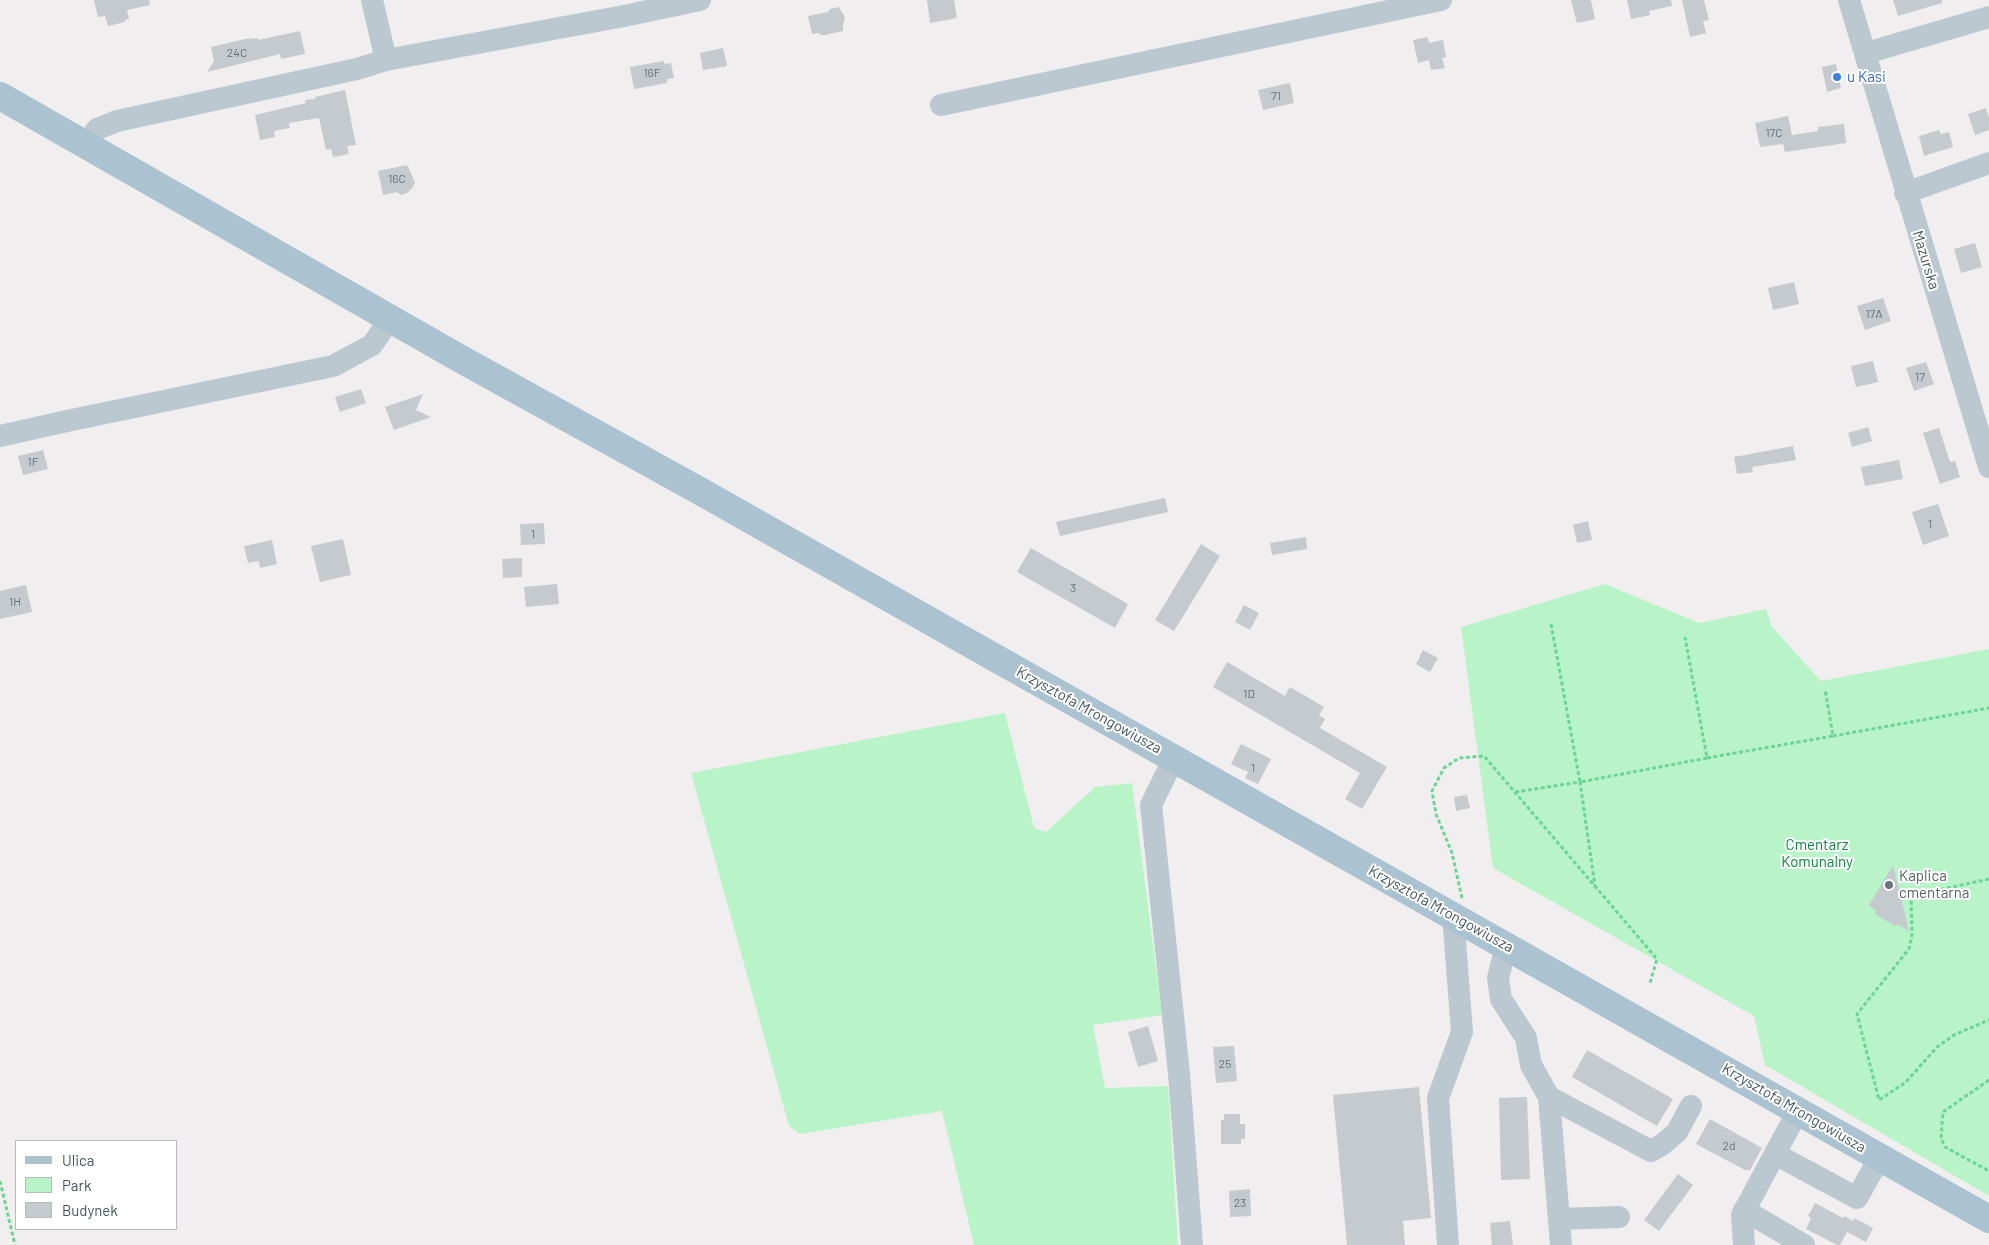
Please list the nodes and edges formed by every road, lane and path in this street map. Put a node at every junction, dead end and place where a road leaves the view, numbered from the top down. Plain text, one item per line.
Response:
1 (372, 0) edge
2 (700, 0) edge
3 (1441, 0) edge
4 (1849, 0) edge
5 (1989, 17) edge
6 (1866, 53) junction
7 (386, 60) junction
8 (0, 96) edge
9 (941, 105) dead end
10 (86, 144) junction
11 (1989, 163) edge
12 (1906, 193) junction
13 (390, 319) junction
14 (0, 436) edge
15 (1989, 467) edge
16 (1551, 624) dead end
17 (1685, 637) dead end
18 (1825, 689) dead end
19 (1989, 708) edge
20 (1833, 736) junction
21 (1174, 758) junction
22 (1707, 758) junction
23 (1580, 782) junction
24 (1515, 792) junction
25 (1989, 879) edge
26 (1595, 886) junction
27 (1457, 918) junction
28 (1506, 946) junction
29 (1650, 983) dead end
30 (1989, 1020) edge
31 (1989, 1080) edge
32 (1549, 1097) junction
33 (1691, 1106) dead end
34 (1798, 1111) junction
35 (1775, 1154) junction
36 (1880, 1158) junction
37 (1989, 1171) edge
38 (0, 1181) edge
39 (1744, 1210) junction
40 (1619, 1217) dead end
41 (1559, 1219) junction
42 (1989, 1219) edge
43 (15, 1245) edge
44 (1192, 1245) edge
45 (1448, 1245) edge
46 (1561, 1245) edge
47 (1744, 1245) edge
48 (1804, 1245) edge

1 - 7 street
2 - 7 street
3 - 9 street
4 - 6 street, Mazurska
5 - 6 street
6 - 12 street, Mazurska
7 - 10 street
8 - 10 main road, Krzysztofa Mrongowiusza
10 - 13 main road, Krzysztofa Mrongowiusza
11 - 12 street
12 - 15 street, Mazurska
13 - 14 street
13 - 21 main road, Krzysztofa Mrongowiusza
16 - 23 path
17 - 22 path
18 - 20 path
19 - 20 path
20 - 22 path
21 - 27 main road, Krzysztofa Mrongowiusza
21 - 44 street
22 - 23 path
23 - 24 path
23 - 26 path
24 - 26 path
24 - 27 path
25 - 30 path
26 - 29 path
27 - 28 main road, Krzysztofa Mrongowiusza
27 - 45 street
28 - 32 street
28 - 34 main road, Krzysztofa Mrongowiusza
31 - 37 path
32 - 33 street
32 - 41 street
34 - 35 street
34 - 36 main road, Krzysztofa Mrongowiusza
35 - 36 street
35 - 39 street
36 - 42 main road, Krzysztofa Mrongowiusza
38 - 43 path
39 - 47 street
39 - 48 street
40 - 41 street
41 - 46 street

